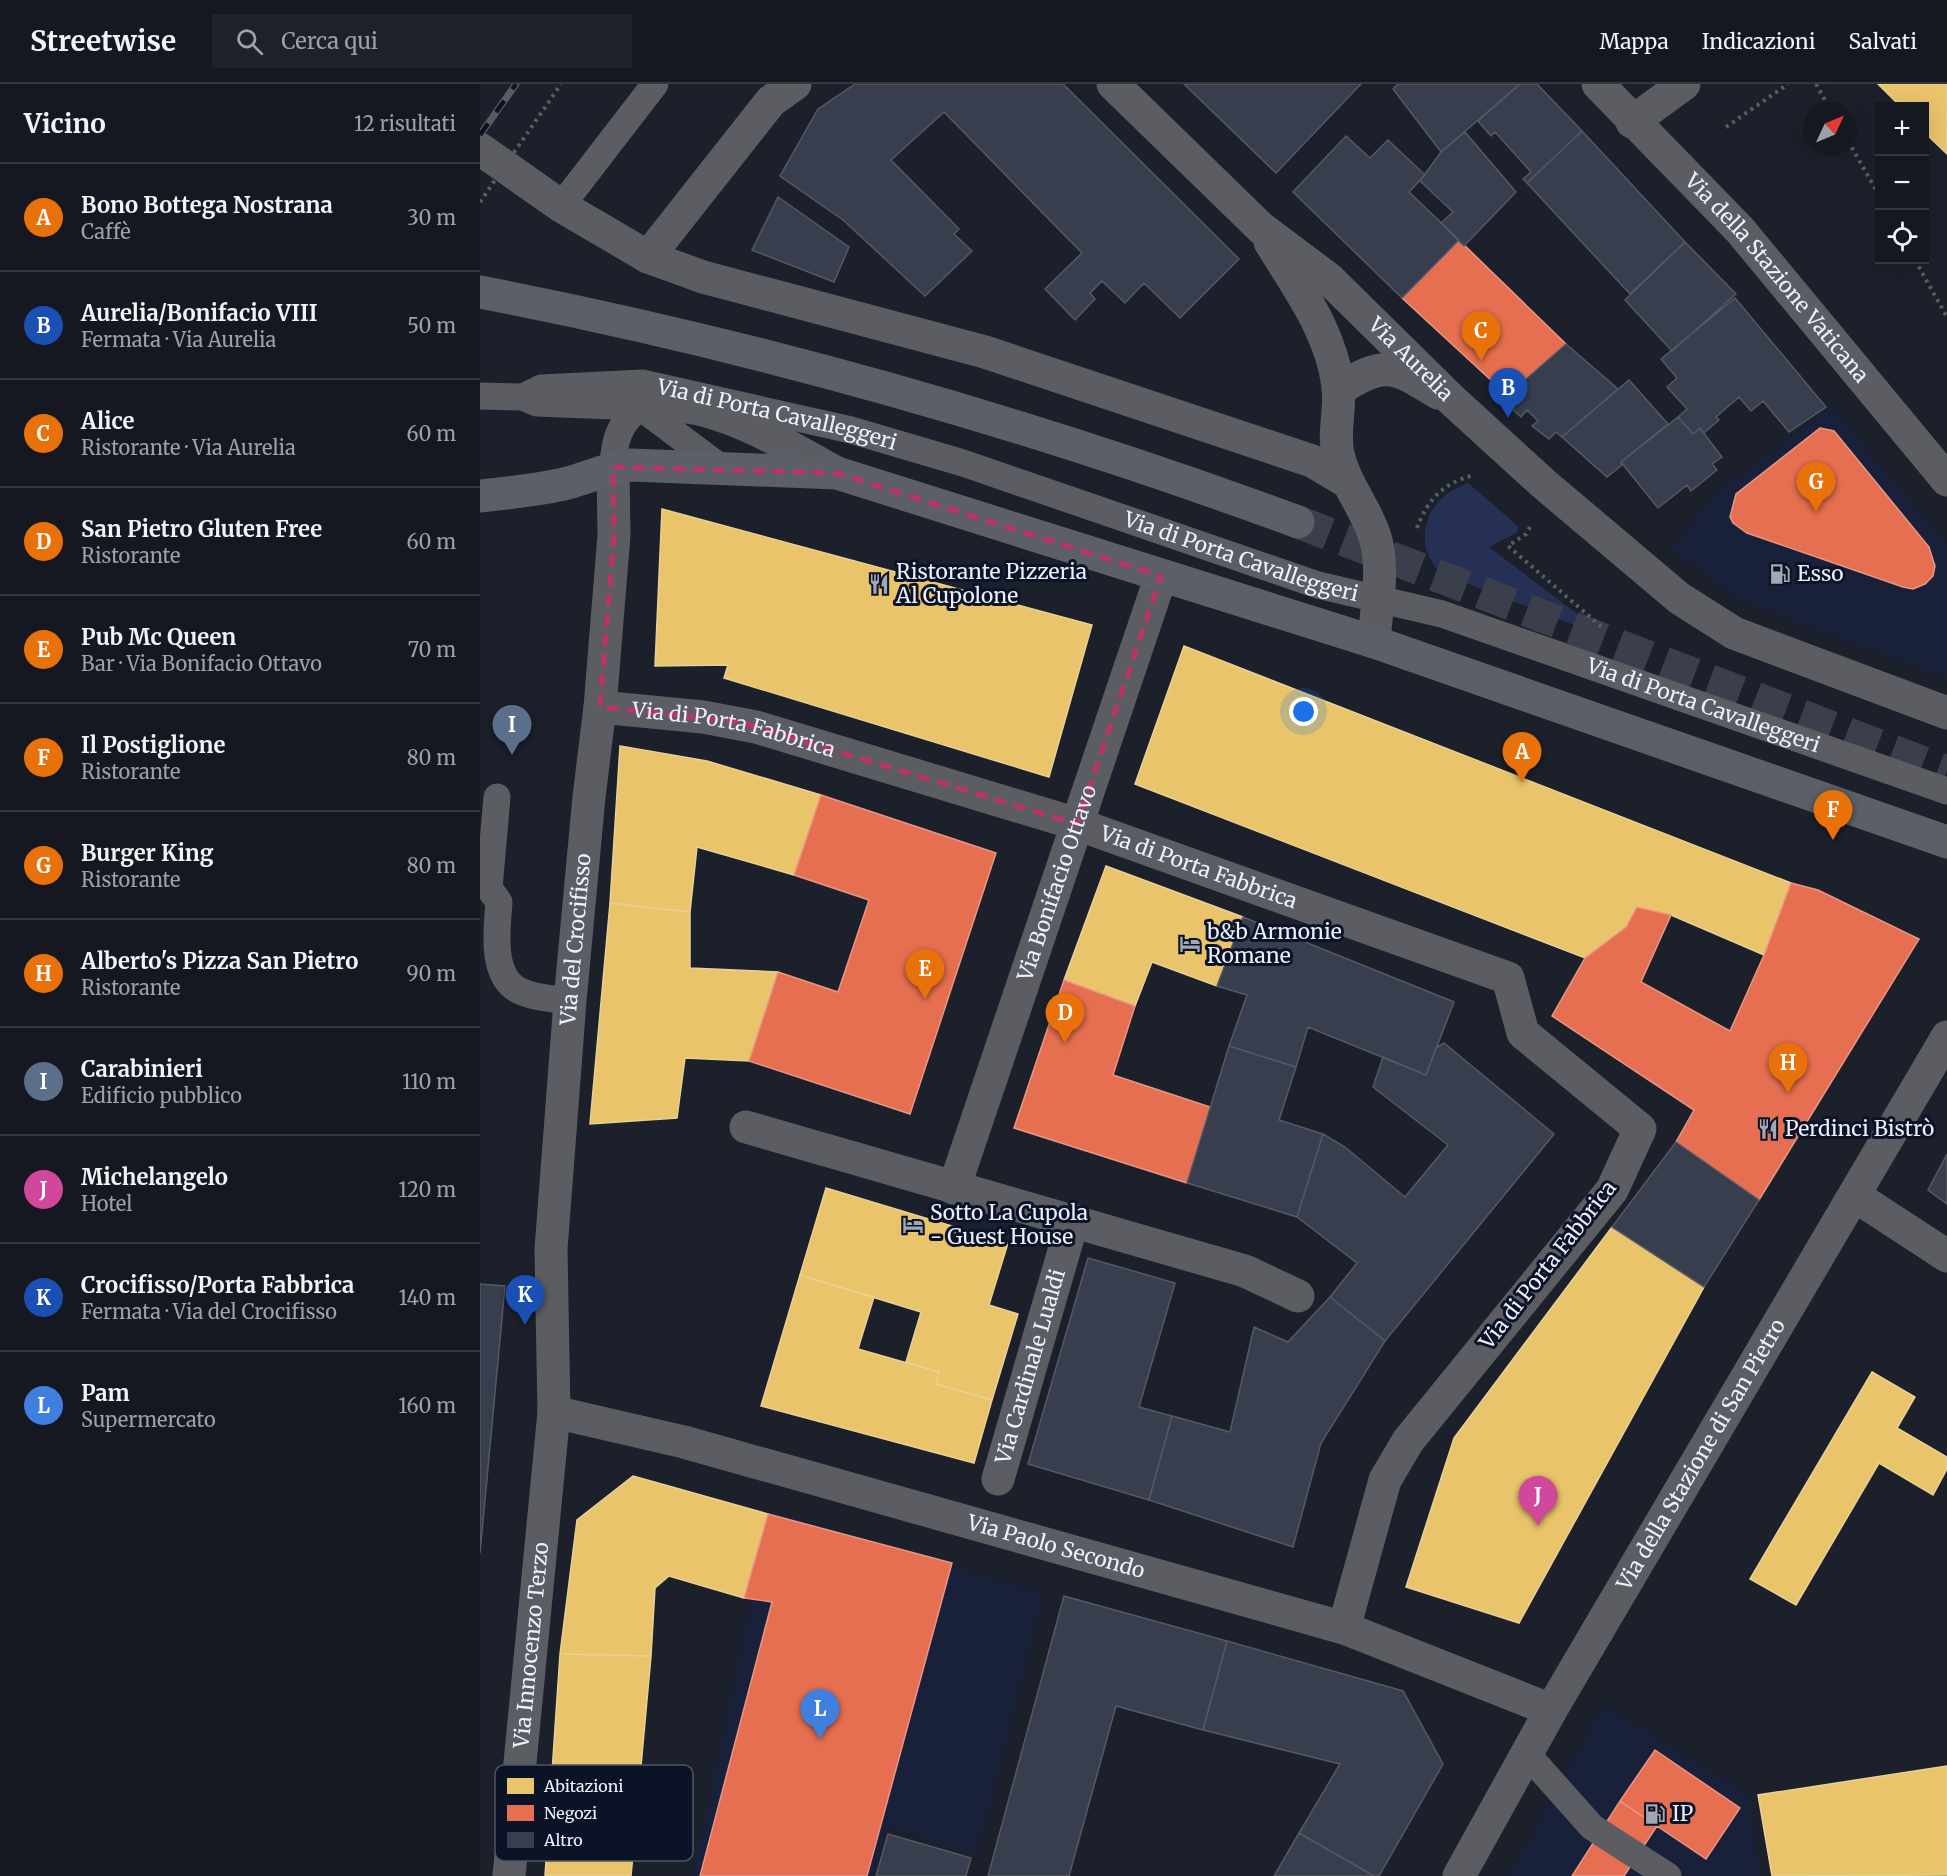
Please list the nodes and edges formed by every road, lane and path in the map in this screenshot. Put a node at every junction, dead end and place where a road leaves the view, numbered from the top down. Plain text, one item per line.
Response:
1 (561, 84) edge
2 (655, 84) edge
3 (795, 84) edge
4 (1113, 84) edge
5 (1598, 84) edge
6 (1684, 84) edge
7 (1788, 84) edge
8 (1816, 84) edge
9 (1826, 102) edge
10 (1632, 122) junction
11 (1726, 127) dead end
12 (480, 149) edge
13 (1857, 156) edge
14 (1875, 188) edge
15 (480, 202) edge
16 (561, 206) junction
17 (1261, 228) junction
18 (648, 257) junction
19 (1917, 264) edge
20 (480, 292) edge
21 (1947, 317) edge
22 (1338, 390) junction
23 (480, 396) edge
24 (523, 397) junction
25 (1453, 401) junction
26 (640, 407) junction
27 (719, 466) junction
28 (613, 467) junction
29 (837, 472) junction
30 (1476, 475) dead end
31 (1947, 480) edge
32 (1346, 481) junction
33 (480, 496) edge
34 (1524, 520) dead end
35 (1298, 522) tunnel mouth
36 (1417, 533) dead end
37 (1161, 576) junction
38 (1377, 600) junction
39 (1611, 635) dead end
40 (1374, 642) junction
41 (600, 707) junction
42 (1947, 713) edge
43 (1947, 791) edge
44 (497, 797) dead end
45 (1077, 824) junction
46 (1947, 842) edge
47 (570, 1001) junction
48 (1947, 1037) edge
49 (746, 1127) dead end
50 (954, 1188) junction
51 (1855, 1196) junction
52 (1073, 1220) junction
53 (1947, 1256) edge
54 (1298, 1296) dead end
55 (554, 1412) junction
56 (998, 1479) dead end
57 (1344, 1628) junction
58 (1551, 1710) junction
59 (1527, 1754) junction
60 (520, 1765) edge
61 (510, 1861) edge
62 (509, 1876) edge
63 (1459, 1876) edge
64 (1668, 1876) edge

1 - 15 path, bridge
2 - 16 lane
3 - 18 street
4 - 17 street, Via Aurelia
5 - 10 street, Via della Stazione Vaticana
6 - 10 street
7 - 11 path
8 - 9 path
10 - 31 street, Via della Stazione Vaticana
12 - 16 street
13 - 14 path
16 - 18 street
17 - 22 street
17 - 25 street, Via Aurelia
18 - 32 street
19 - 21 path
20 - 35 main road
22 - 25 street
22 - 32 street
23 - 24 lane
24 - 26 lane
24 - 38 lane, Via di Porta Cavalleggeri
25 - 42 street, Via Aurelia
26 - 27 lane
26 - 28 lane
26 - 29 street
27 - 28 main road, Via di Porta Cavalleggeri
27 - 29 main road, Via di Porta Cavalleggeri
28 - 33 main road, Via di Porta Cavalleggeri
28 - 41 street, Via del Crocifisso
29 - 37 main road, Via di Porta Cavalleggeri
30 - 36 path
32 - 38 street
34 - 39 path
37 - 40 main road, Via di Porta Cavalleggeri
37 - 45 street, Via Bonifacio Ottavo
38 - 40 street
38 - 43 lane, Via di Porta Cavalleggeri
40 - 46 main road, Via di Porta Cavalleggeri
41 - 45 street, Via di Porta Fabbrica
41 - 47 street, Via del Crocifisso
44 - 47 lane
45 - 50 street, Via Bonifacio Ottavo
45 - 57 street, Via di Porta Fabbrica
47 - 55 street, Via del Crocifisso
48 - 51 street, Via della Stazione di San Pietro
49 - 50 street
50 - 52 street
51 - 53 street
51 - 58 street, Via della Stazione di San Pietro
52 - 54 street
52 - 56 street, Via Cardinale Lualdi
55 - 57 street, Via Paolo Secondo
55 - 60 street, Via Innocenzo Terzo
57 - 58 street, Via Paolo Secondo
58 - 59 street, Via della Stazione di San Pietro
59 - 63 street, Via della Stazione di San Pietro
59 - 64 lane
61 - 62 street, Via Innocenzo Terzo

